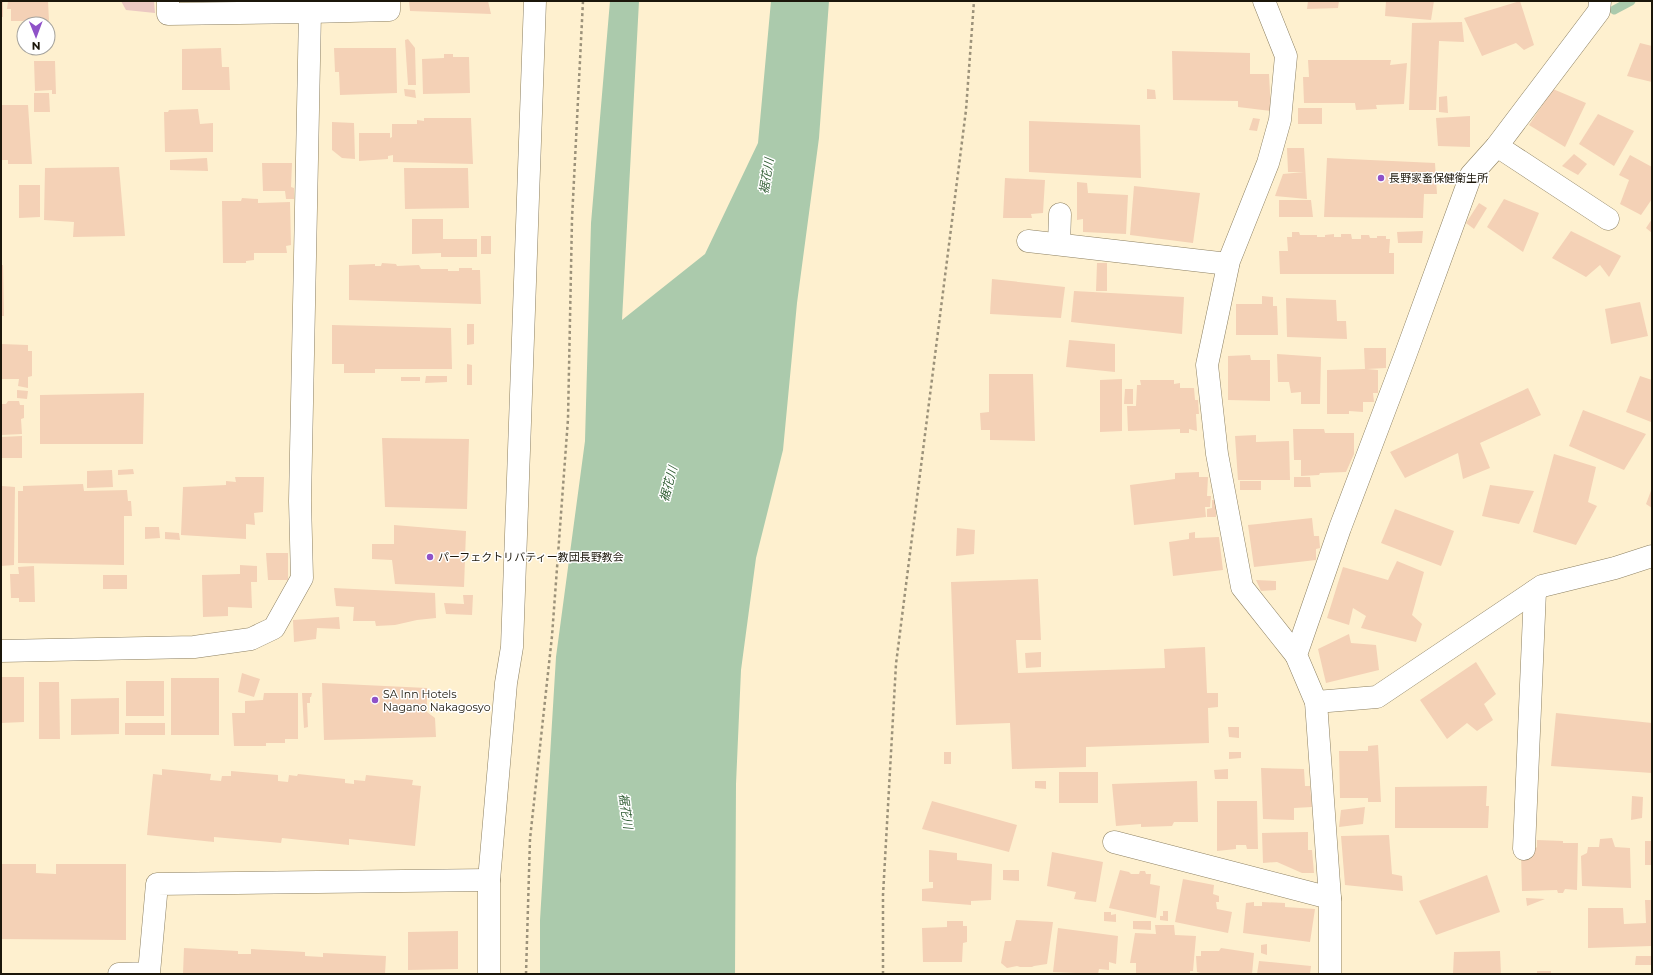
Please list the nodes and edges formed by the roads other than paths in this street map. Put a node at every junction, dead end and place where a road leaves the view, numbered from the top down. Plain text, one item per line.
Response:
1 (168, 1) edge
2 (389, 1) edge
3 (535, 1) edge
4 (1264, 1) edge
5 (1600, 1) edge
6 (310, 12) junction
7 (1497, 146) junction
8 (1060, 214) dead end
9 (1608, 219) dead end
10 (1028, 241) dead end
11 (1059, 244) junction
12 (1228, 264) junction
13 (1652, 556) edge
14 (1535, 591) junction
15 (1, 652) edge
16 (1296, 656) junction
17 (1316, 702) junction
18 (1114, 842) dead end
19 (1524, 848) dead end
20 (489, 880) junction
21 (1330, 898) junction
22 (119, 974) edge
23 (489, 974) edge
24 (1330, 974) edge

1 - 6 street
2 - 6 street
3 - 20 street
4 - 12 street
5 - 7 street
6 - 15 street
7 - 9 street
7 - 16 street
8 - 11 street
10 - 11 street
11 - 12 street
12 - 16 street
13 - 14 street
14 - 17 street
14 - 19 street
16 - 17 street
17 - 21 street
18 - 21 street
20 - 22 street
20 - 23 street
21 - 24 street

